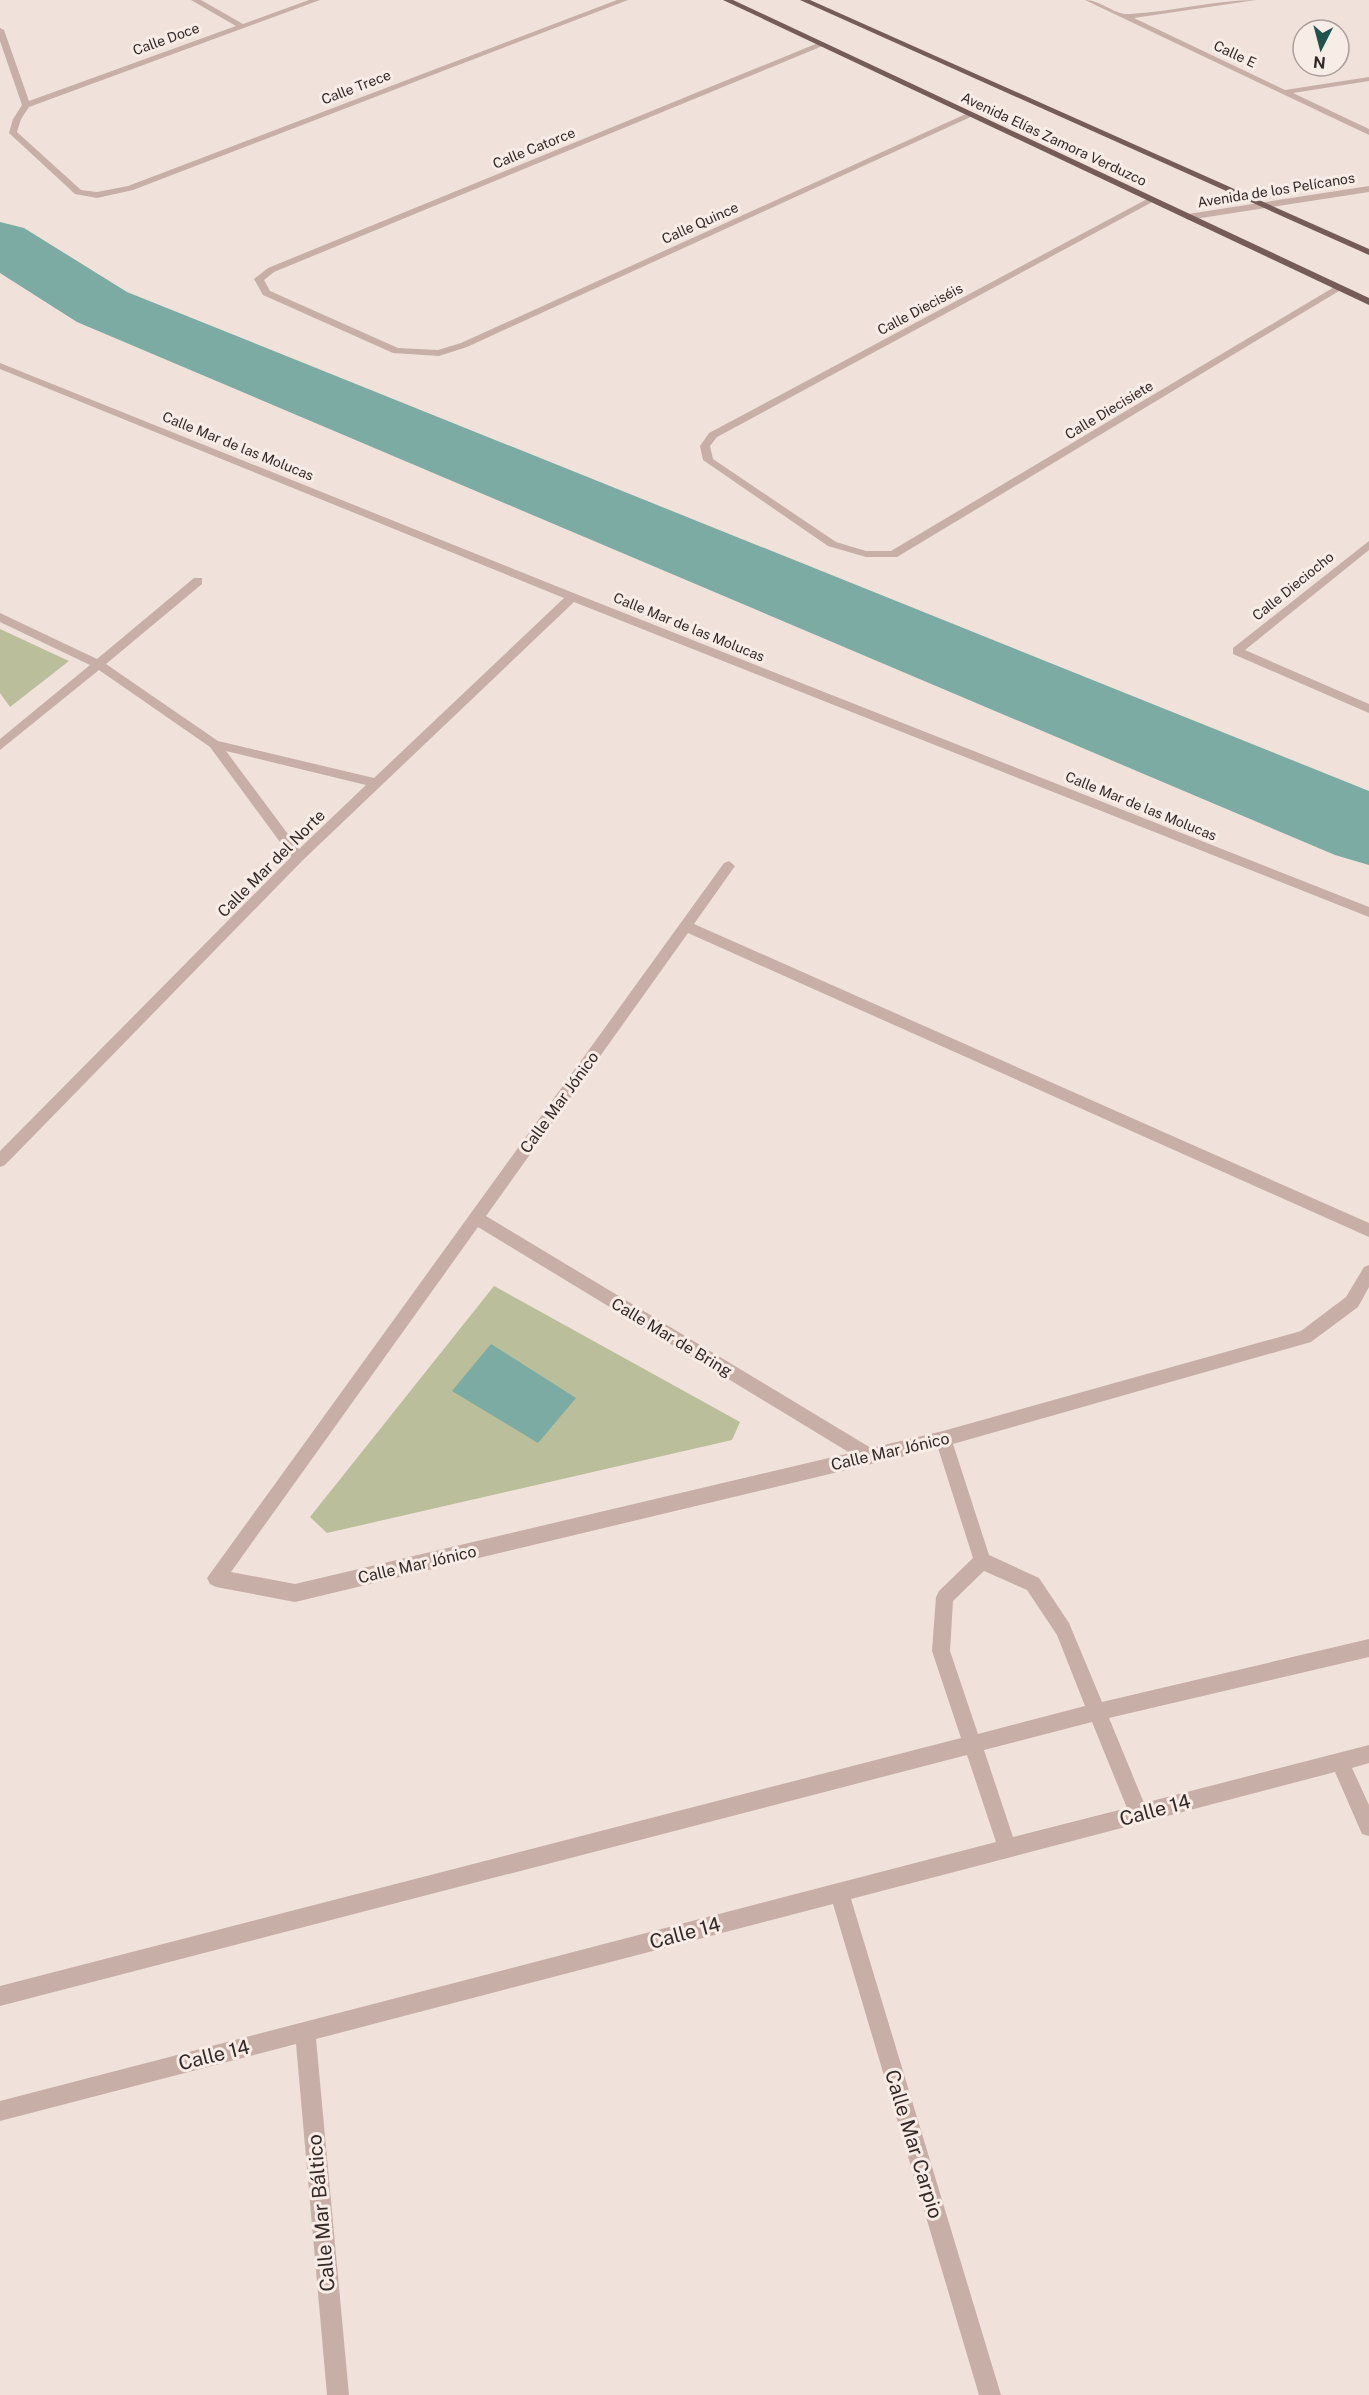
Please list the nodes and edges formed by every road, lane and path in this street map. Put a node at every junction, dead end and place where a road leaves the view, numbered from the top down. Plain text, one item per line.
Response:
1 (195, 0) edge
2 (316, 0) edge
3 (624, 0) edge
4 (727, 0) edge
5 (804, 0) edge
6 (1089, 0) edge
7 (1252, 0) edge
8 (1125, 17) junction
9 (241, 26) junction
10 (0, 30) edge
11 (821, 45) junction
12 (1369, 79) edge
13 (1285, 92) junction
14 (26, 105) junction
15 (971, 115) junction
16 (1369, 132) edge
17 (1369, 189) edge
18 (1152, 200) junction
19 (1267, 205) junction
20 (1188, 217) junction
21 (1369, 252) edge
22 (1339, 288) junction
23 (1369, 302) edge
24 (439, 353) joint
25 (0, 366) edge
26 (1369, 544) edge
27 (893, 555) joint
28 (198, 581) dead end
29 (572, 597) junction
30 (0, 617) edge
31 (99, 664) junction
32 (1369, 709) edge
33 (1, 742) edge
34 (214, 744) junction
35 (376, 783) junction
36 (298, 857) junction
37 (729, 866) dead end
38 (1369, 912) edge
39 (686, 927) junction
40 (0, 1161) edge
41 (476, 1218) junction
42 (1369, 1230) edge
43 (1369, 1272) edge
44 (942, 1439) junction
45 (869, 1456) junction
46 (982, 1561) junction
47 (1369, 1648) edge
48 (1097, 1712) junction
49 (974, 1743) junction
50 (1369, 1754) edge
51 (1340, 1762) junction
52 (1138, 1814) junction
53 (1369, 1827) edge
54 (1008, 1849) junction
55 (839, 1892) junction
56 (0, 1996) edge
57 (305, 2032) junction
58 (0, 2111) edge
59 (338, 2395) edge
60 (990, 2395) edge

1 - 9 street
2 - 9 street, Calle Doce
3 - 14 street, Calle Trece
4 - 11 main road, Avenida Elías Zamora Verduzco
5 - 19 main road, Avenida Elías Zamora Verduzco
6 - 8 street, Calle E
7 - 8 street
8 - 13 street, Calle E
9 - 14 street, Calle Doce
10 - 14 street
11 - 15 main road, Avenida Elías Zamora Verduzco
11 - 24 street, Calle Catorce
12 - 13 street
13 - 16 street, Calle E
15 - 18 main road, Avenida Elías Zamora Verduzco
15 - 24 street, Calle Quince
17 - 19 street, Avenida de los Pelícanos
18 - 20 main road, Avenida Elías Zamora Verduzco
18 - 27 street, Calle Dieciséis
19 - 20 street, Avenida de los Pelícanos
19 - 21 main road, Avenida Elías Zamora Verduzco
20 - 22 main road, Avenida Elías Zamora Verduzco
22 - 23 main road, Avenida Elías Zamora Verduzco
22 - 27 street, Calle Diecisiete
25 - 29 street, Calle Mar de las Molucas
26 - 32 street, Calle Dieciocho
28 - 31 street
29 - 35 street, Calle Mar del Norte
29 - 38 street, Calle Mar de las Molucas
30 - 31 street
31 - 33 street
31 - 34 street
34 - 35 street
34 - 36 street
35 - 36 street, Calle Mar del Norte
36 - 40 street, Calle Mar del Norte
37 - 39 street, Calle Mar Jónico
39 - 41 street, Calle Mar Jónico
39 - 42 street
41 - 45 street, Calle Mar de Bring
41 - 45 street, Calle Mar Jónico
43 - 44 street, Calle Mar Jónico
44 - 45 street, Calle Mar Jónico
44 - 46 street
46 - 48 street
46 - 49 street
47 - 48 street
48 - 49 street
48 - 52 street
49 - 54 street
49 - 56 street
50 - 51 street, Calle 14
51 - 52 street, Calle 14
51 - 53 street
52 - 54 street, Calle 14
54 - 55 street, Calle 14
55 - 57 street, Calle 14
55 - 60 street, Calle Mar Carpio
57 - 58 street, Calle 14
57 - 59 street, Calle Mar Báltico

